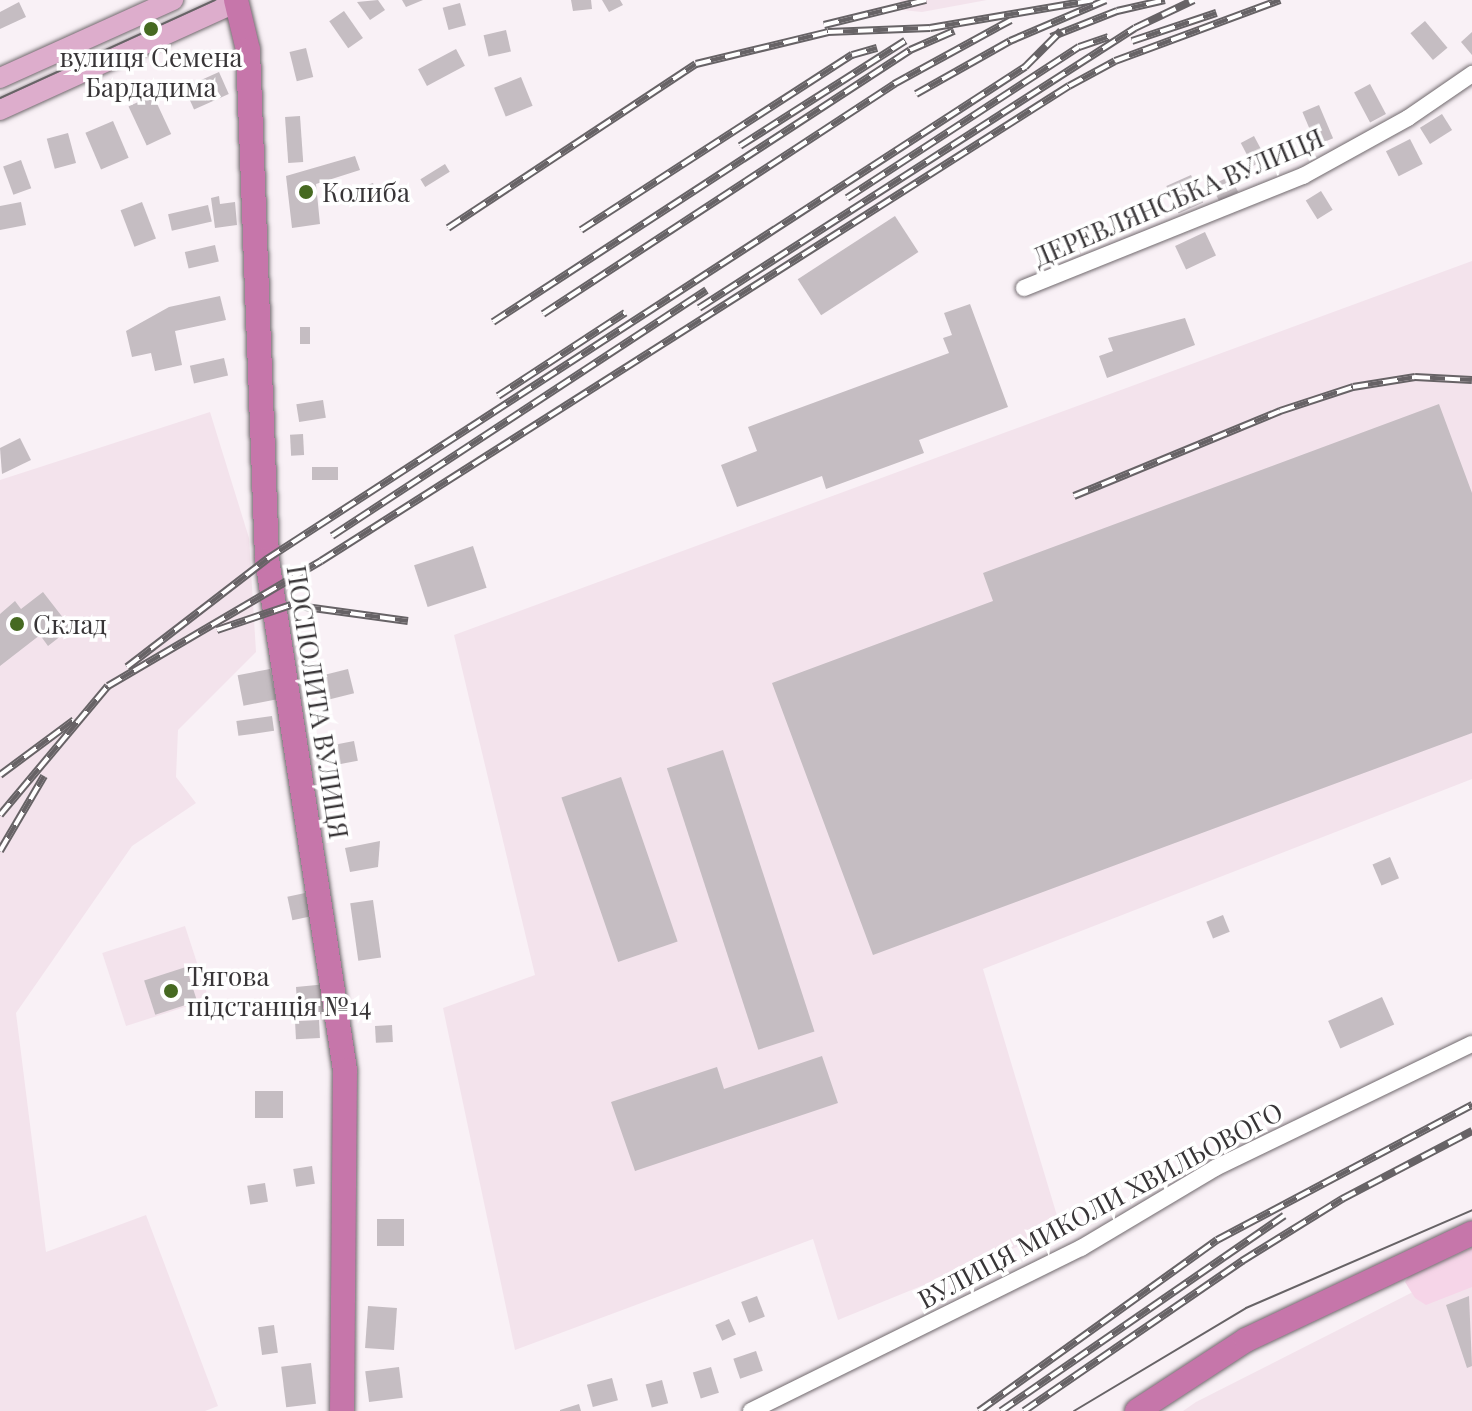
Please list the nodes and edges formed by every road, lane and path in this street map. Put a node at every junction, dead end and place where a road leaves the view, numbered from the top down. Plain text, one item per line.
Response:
1 (173, 0) edge
2 (238, 1) edge
3 (1472, 74) edge
4 (0, 78) edge
5 (0, 110) edge
6 (1024, 288) dead end
7 (1472, 1044) edge
8 (1472, 1233) edge
9 (342, 1411) edge
10 (751, 1411) edge
11 (1137, 1411) edge

1 - 4 main road
2 - 5 main road
2 - 9 highway, ПОСПОЛИТА ВУЛИЦЯ
3 - 6 street, ДЕРЕВЛЯНСЬКА ВУЛИЦЯ
7 - 10 street, ВУЛИЦЯ МИКОЛИ ХВИЛЬОВОГО
8 - 11 highway

